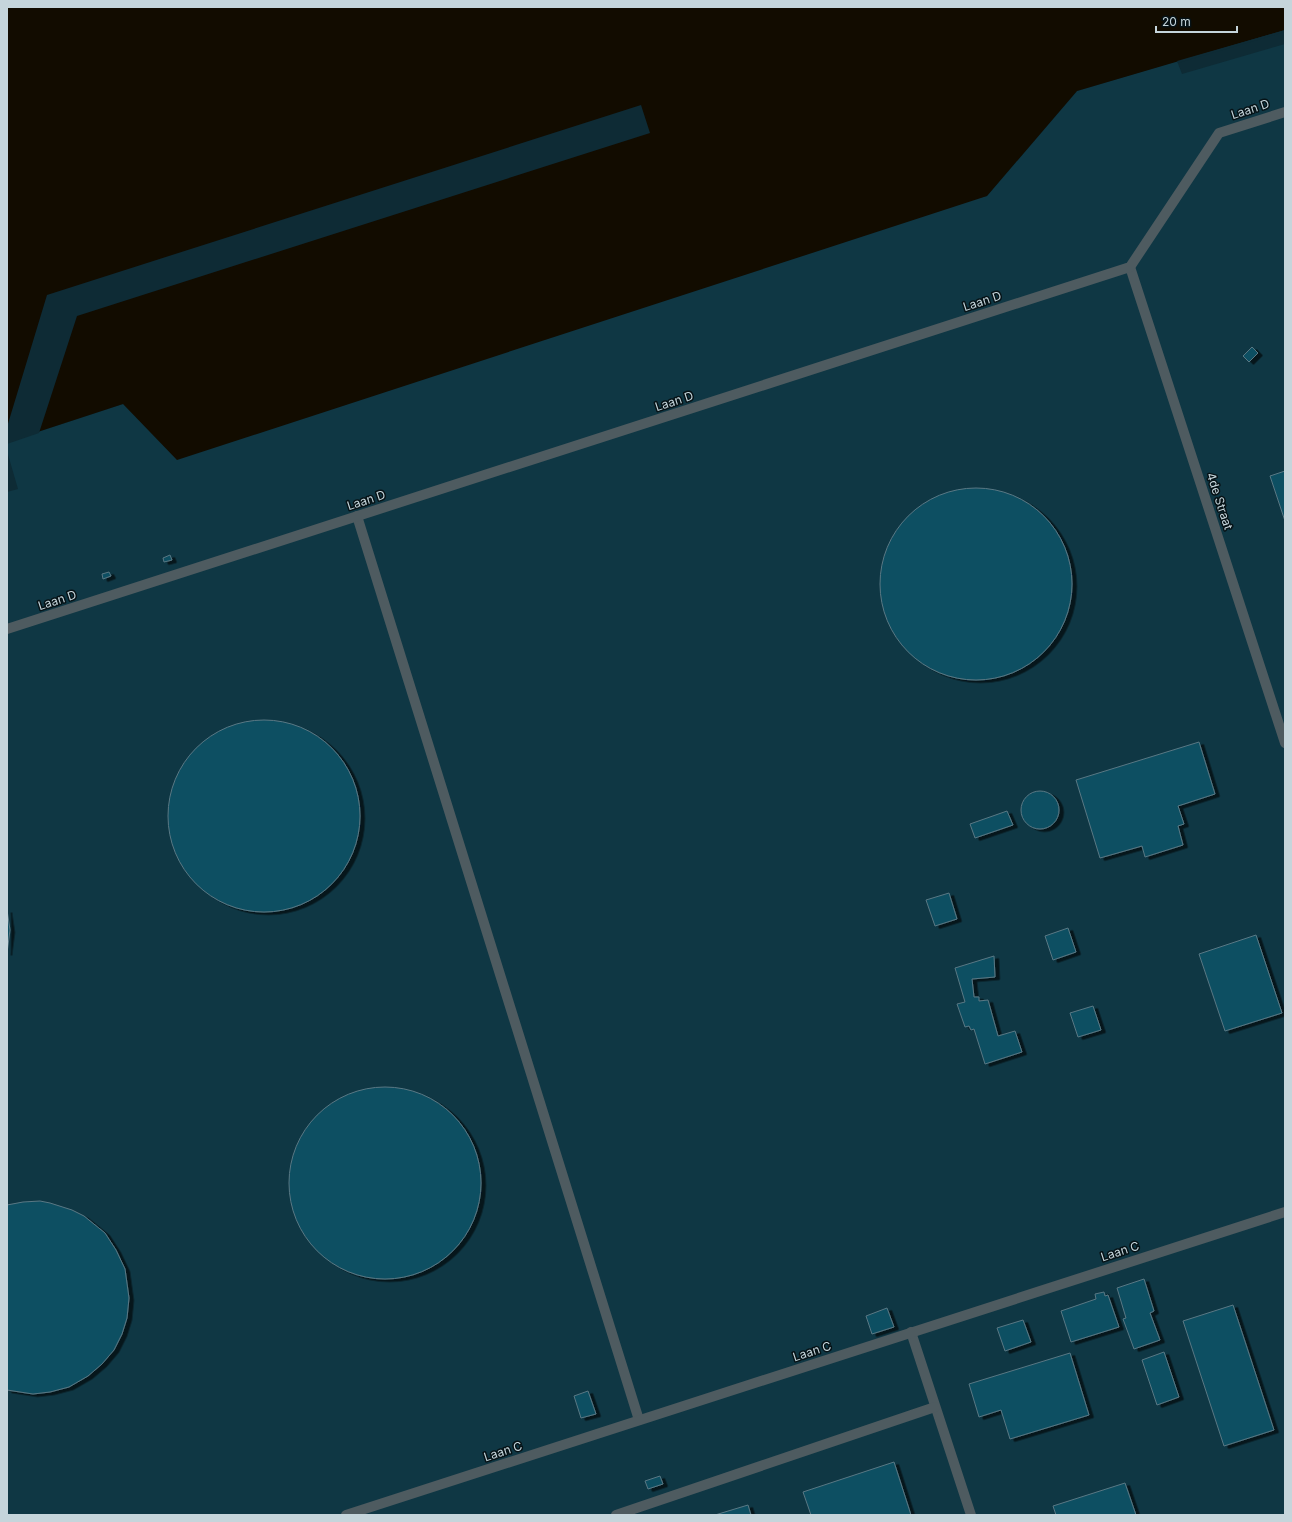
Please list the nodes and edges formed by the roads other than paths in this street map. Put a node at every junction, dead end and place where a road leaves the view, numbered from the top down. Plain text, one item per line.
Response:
1 (1285, 112) edge
2 (1130, 267) junction
3 (357, 516) junction
4 (7, 630) edge
5 (1285, 743) edge
6 (1284, 1215) edge
7 (911, 1332) junction
8 (935, 1407) junction
9 (639, 1420) junction
10 (346, 1515) edge
11 (616, 1515) edge
12 (971, 1515) edge

1 - 2 lane, Laan D
2 - 3 lane, Laan D
2 - 5 lane, 4de Straat
3 - 4 lane, Laan D
3 - 9 lane
6 - 7 lane, Laan C
7 - 8 lane
7 - 9 lane, Laan C
8 - 11 lane
8 - 12 lane
9 - 10 lane, Laan C

